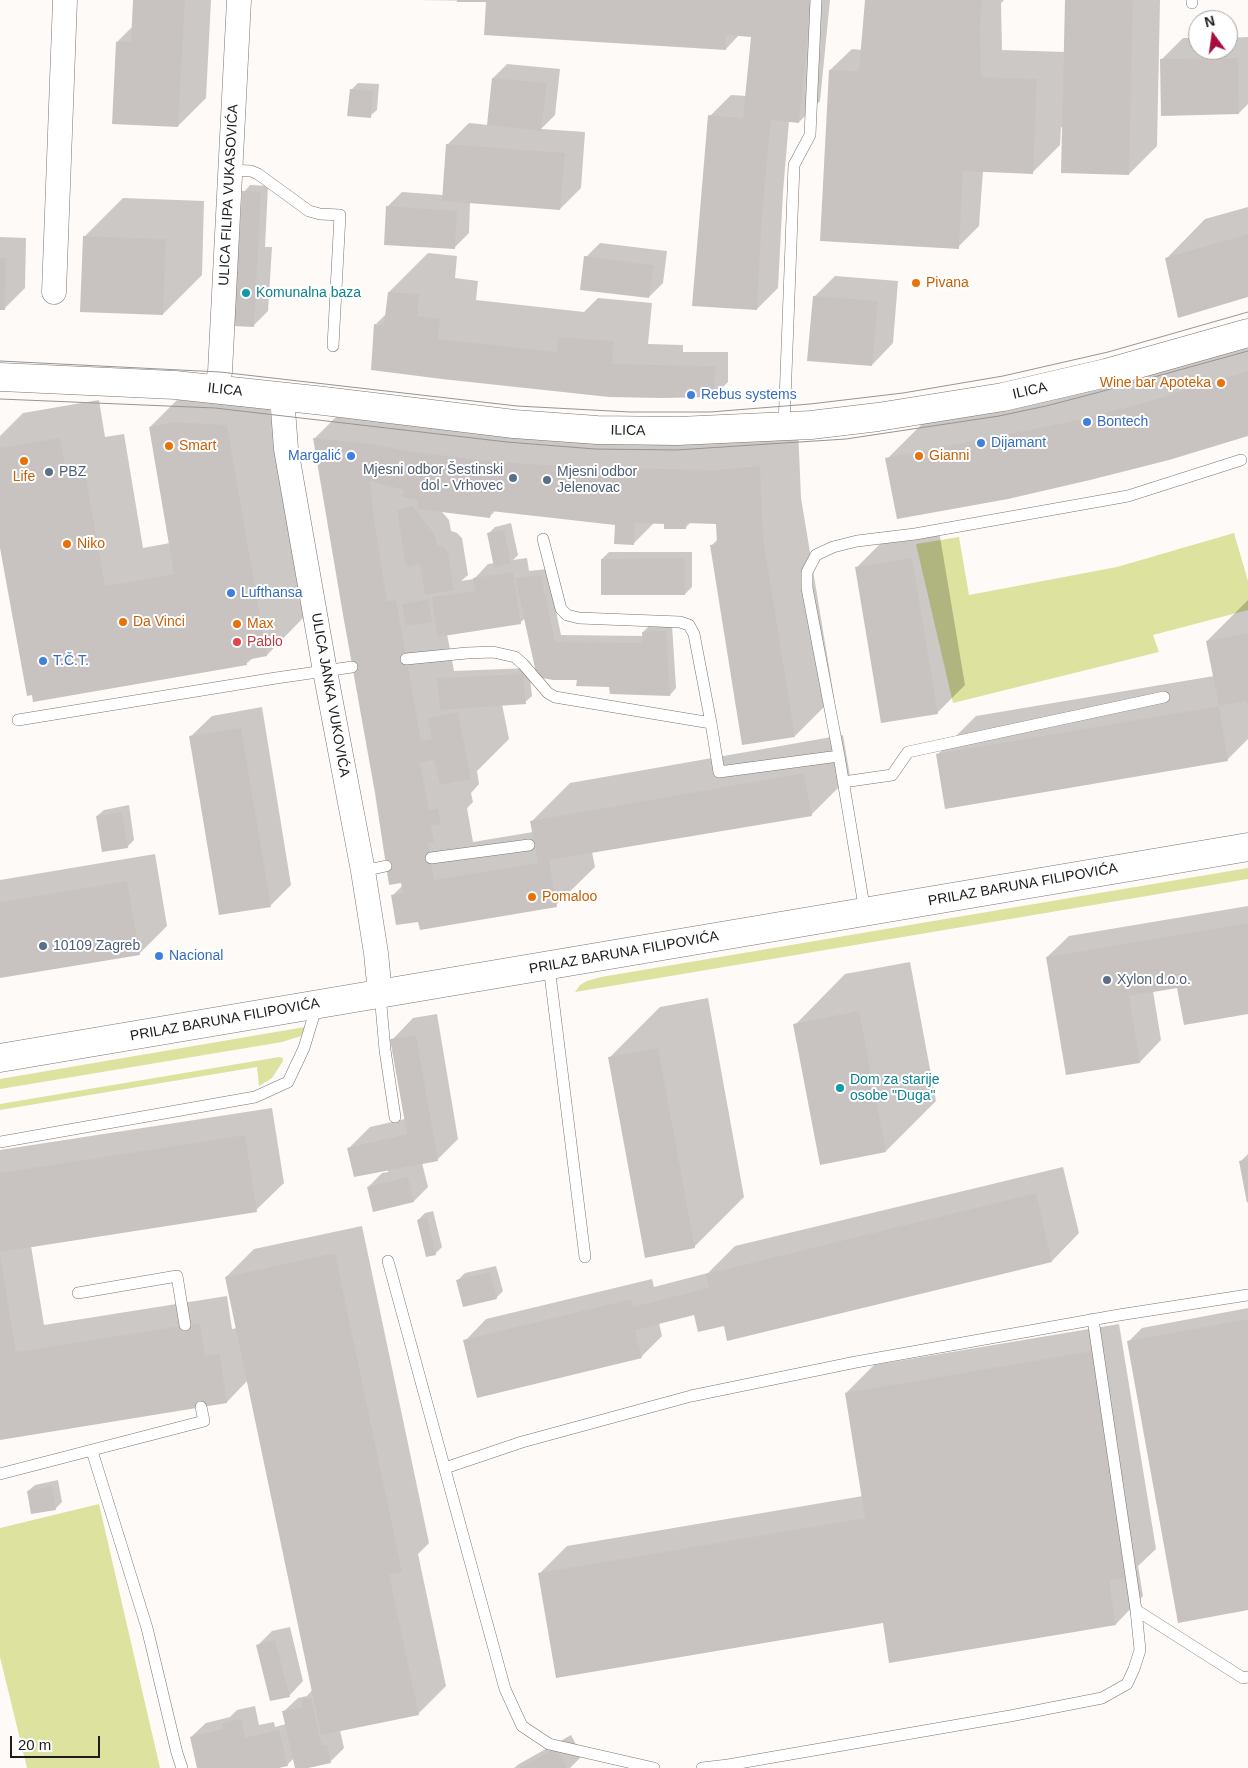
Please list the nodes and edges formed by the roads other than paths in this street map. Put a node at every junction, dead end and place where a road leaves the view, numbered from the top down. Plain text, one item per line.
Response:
1 (65, 0) edge
2 (239, 0) edge
3 (816, 0) edge
4 (231, 170) junction
5 (54, 292) dead end
6 (1248, 332) edge
7 (334, 346) dead end
8 (0, 378) edge
9 (212, 389) junction
10 (282, 396) junction
11 (784, 426) junction
12 (1241, 460) dead end
13 (543, 540) dead end
14 (406, 660) dead end
15 (352, 667) dead end
16 (325, 670) junction
17 (1164, 697) dead end
18 (18, 720) dead end
19 (711, 723) junction
20 (839, 756) junction
21 (843, 782) junction
22 (530, 845) dead end
23 (1248, 847) edge
24 (430, 858) dead end
25 (386, 866) dead end
26 (363, 871) junction
27 (865, 912) junction
28 (549, 966) junction
29 (380, 994) junction
30 (317, 1005) junction
31 (0, 1058) edge
32 (396, 1117) dead end
33 (0, 1142) edge
34 (585, 1257) dead end
35 (388, 1261) dead end
36 (78, 1293) dead end
37 (1248, 1295) edge
38 (1093, 1319) junction
39 (185, 1325) dead end
40 (201, 1407) dead end
41 (92, 1451) junction
42 (445, 1468) junction
43 (0, 1474) edge
44 (1136, 1610) junction
45 (1248, 1677) edge
46 (182, 1768) edge
47 (654, 1768) edge
48 (702, 1768) edge

1 - 5 street
2 - 4 street, ULICA FILIPA VUKASOVIĆA
3 - 11 lane
4 - 7 lane
4 - 9 street, ULICA FILIPA VUKASOVIĆA
6 - 11 main road, ILICA
8 - 9 main road, ILICA
9 - 10 main road, ILICA
10 - 11 main road, ILICA
10 - 16 street, ULICA JANKA VUKOVIĆA
12 - 20 lane
13 - 19 lane
14 - 19 lane
15 - 16 lane
16 - 18 lane
16 - 26 street, ULICA JANKA VUKOVIĆA
17 - 21 lane
19 - 20 lane
20 - 21 lane
21 - 27 lane
22 - 24 lane
23 - 27 main road, PRILAZ BARUNA FILIPOVIĆA
25 - 26 lane
26 - 29 street, ULICA JANKA VUKOVIĆA
27 - 28 main road, PRILAZ BARUNA FILIPOVIĆA
28 - 29 main road, PRILAZ BARUNA FILIPOVIĆA
28 - 34 lane
29 - 30 main road, PRILAZ BARUNA FILIPOVIĆA
29 - 32 lane
30 - 31 main road, PRILAZ BARUNA FILIPOVIĆA
30 - 33 lane
35 - 42 lane
36 - 39 lane
37 - 38 lane
38 - 42 lane
38 - 44 lane
40 - 41 lane
41 - 43 lane
41 - 46 lane
42 - 47 lane
44 - 45 lane
44 - 48 lane

